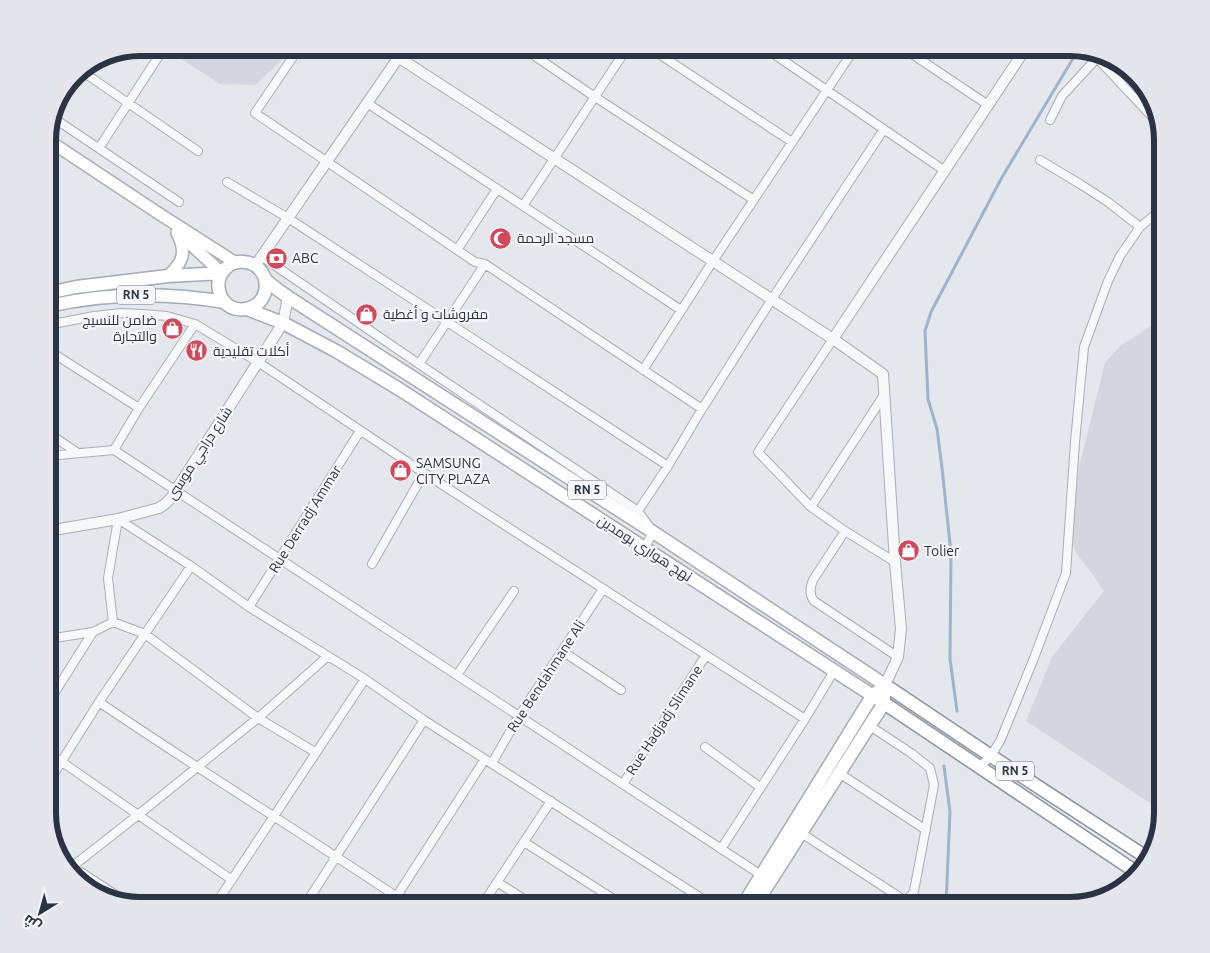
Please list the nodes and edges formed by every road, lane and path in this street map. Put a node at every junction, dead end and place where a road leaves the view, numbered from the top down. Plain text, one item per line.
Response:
1 (159, 56) edge
2 (294, 56) edge
3 (399, 56) edge
4 (408, 56) edge
5 (535, 56) edge
6 (622, 56) edge
7 (662, 56) edge
8 (777, 56) edge
9 (850, 56) edge
10 (915, 56) edge
11 (1021, 56) edge
12 (1095, 60) edge
13 (1102, 63) edge
14 (87, 75) edge
15 (827, 90) junction
16 (595, 97) junction
17 (367, 102) junction
18 (128, 103) junction
19 (988, 105) junction
20 (1149, 113) edge
21 (1050, 120) dead end
22 (59, 121) edge
23 (884, 129) junction
24 (792, 142) junction
25 (56, 145) edge
26 (99, 148) junction
27 (198, 151) dead end
28 (556, 158) junction
29 (1040, 160) dead end
30 (327, 161) junction
31 (945, 171) junction
32 (227, 182) dead end
33 (497, 189) junction
34 (754, 200) junction
35 (179, 202) dead end
36 (523, 206) junction
37 (158, 213) junction
38 (1154, 216) edge
39 (288, 218) junction
40 (1140, 228) junction
41 (175, 230) junction
42 (457, 250) junction
43 (258, 261) junction
44 (713, 261) junction
45 (236, 263) junction
46 (485, 264) junction
47 (222, 273) junction
48 (168, 276) junction
49 (265, 279) junction
50 (56, 291) edge
51 (288, 297) junction
52 (772, 299) junction
53 (225, 302) junction
54 (56, 304) edge
55 (247, 309) junction
56 (681, 310) junction
57 (447, 321) junction
58 (56, 323) edge
59 (283, 323) junction
60 (196, 324) junction
61 (833, 339) junction
62 (56, 355) edge
63 (258, 362) junction
64 (419, 364) junction
65 (643, 370) junction
66 (884, 395) junction
67 (139, 408) junction
68 (702, 409) junction
69 (360, 430) junction
70 (56, 438) edge
71 (114, 450) junction
72 (78, 453) junction
73 (56, 455) edge
74 (668, 466) junction
75 (424, 473) junction
76 (176, 490) junction
77 (811, 507) junction
78 (638, 511) junction
79 (118, 519) junction
80 (56, 530) edge
81 (845, 531) junction
82 (653, 532) junction
83 (645, 547) junction
84 (280, 558) junction
85 (895, 562) junction
86 (372, 564) dead end
87 (191, 566) junction
88 (602, 589) junction
89 (514, 591) dead end
90 (249, 607) junction
91 (113, 622) junction
92 (93, 632) junction
93 (145, 634) junction
94 (56, 638) edge
95 (562, 650) junction
96 (706, 655) junction
97 (328, 656) junction
98 (898, 657) junction
99 (834, 671) junction
100 (457, 675) junction
101 (365, 679) junction
102 (885, 685) junction
103 (56, 690) edge
104 (620, 690) dead end
105 (872, 696) junction
106 (100, 702) junction
107 (884, 703) junction
108 (519, 716) junction
109 (258, 718) junction
110 (805, 719) junction
111 (424, 720) junction
112 (870, 726) junction
113 (705, 747) dead end
114 (316, 752) junction
115 (991, 756) junction
116 (56, 759) edge
117 (488, 761) junction
118 (62, 762) junction
119 (197, 767) junction
120 (979, 767) junction
121 (56, 771) edge
122 (839, 773) junction
123 (623, 784) junction
124 (760, 787) junction
125 (1042, 788) junction
126 (550, 801) junction
127 (1033, 803) junction
128 (138, 815) junction
129 (274, 816) junction
130 (926, 830) junction
131 (802, 833) junction
132 (524, 842) junction
133 (721, 849) junction
134 (1142, 855) edge
135 (336, 858) junction
136 (76, 866) edge
137 (1131, 869) edge
138 (761, 875) junction
139 (232, 880) junction
140 (497, 882) junction
141 (221, 897) edge
142 (311, 897) edge
143 (397, 897) joint
144 (488, 897) edge
145 (520, 897) edge
146 (609, 897) edge
147 (698, 897) edge
148 (748, 897) edge
149 (761, 897) edge
150 (899, 897) edge
151 (909, 897) edge

1 - 18 street
2 - 30 street
3 - 17 street
4 - 28 street
5 - 16 street
6 - 16 street
7 - 24 street
8 - 15 street
9 - 15 street
10 - 19 street
11 - 19 street
12 - 21 street
13 - 20 street
14 - 18 street
15 - 23 street
15 - 24 street
16 - 28 street
16 - 34 street
17 - 30 street
17 - 33 street
18 - 26 street
18 - 27 street
19 - 31 street
22 - 26 street
23 - 31 street
23 - 52 street
24 - 34 street
25 - 37 main road
26 - 35 street
28 - 36 street
28 - 44 street
29 - 40 street
30 - 39 street
30 - 42 street
31 - 61 street
32 - 39 street
33 - 36 street
33 - 42 street
34 - 44 street
36 - 56 street
37 - 41 main road
37 - 45 main road
38 - 40 street
39 - 43 street
39 - 57 street
40 - 115 street
41 - 47 main road
41 - 48 main road
42 - 46 street
43 - 45 main road
43 - 49 main road
43 - 64 street
44 - 52 street
44 - 56 street
45 - 47 main road
46 - 57 street
46 - 65 street
47 - 48 main road, RN 5
47 - 53 main road
48 - 50 main road, RN 5
49 - 51 main road, نهج هواري بومدين / RN 5
49 - 55 main road
51 - 59 street, شارع دراجي موسى
51 - 82 main road, نهج هواري بومدين / RN 5
52 - 61 street
52 - 68 street
53 - 54 main road, RN 5
53 - 55 main road
55 - 59 main road, نهج هواري بومدين / RN 5
56 - 65 street
57 - 64 street
57 - 74 street
58 - 60 street
59 - 63 street, شارع دراجي موسى
59 - 83 main road, نهج هواري بومدين / RN 5
60 - 63 street
60 - 67 street
61 - 66 street
61 - 77 street
62 - 67 street
63 - 69 street
63 - 76 street, شارع دراجي موسى
64 - 78 street
65 - 68 street
66 - 77 street
66 - 85 street
67 - 71 street
68 - 74 street
69 - 75 street
69 - 84 street, Rue Derradj Ammar
70 - 72 street
71 - 72 street
71 - 76 street
72 - 73 street
74 - 78 street
75 - 86 street
75 - 88 street
76 - 79 street, شارع دراجي موسى
76 - 84 street
77 - 81 street
78 - 82 street
79 - 80 street, شارع دراجي موسى
79 - 87 street
79 - 91 street
81 - 85 street
81 - 98 street
82 - 83 street
82 - 102 main road, نهج هواري بومدين / RN 5
83 - 99 main road, نهج هواري بومدين / RN 5
84 - 90 street, Rue Derradj Ammar
84 - 100 street
85 - 98 street
87 - 90 street
87 - 93 street
88 - 95 street, Rue Bendahmane Ali
88 - 96 street
89 - 100 street
90 - 97 street
91 - 92 street
91 - 93 street
92 - 94 street
92 - 103 street
93 - 106 street
93 - 109 street
95 - 104 street
95 - 108 street, Rue Bendahmane Ali
96 - 110 street
96 - 123 street, Rue Hadjadj Slimane
97 - 101 street
97 - 109 street
98 - 102 street
99 - 105 main road, نهج هواري بومدين / RN 5
99 - 110 street
100 - 108 street
101 - 111 street
101 - 114 street
102 - 105 main road
102 - 107 main road
102 - 115 main road, RN 5
105 - 107 main road, نهج هواري بومدين / RN 5
105 - 138 main road
106 - 118 street
106 - 119 street
107 - 112 main road
107 - 120 main road, RN 5
108 - 117 street, Rue Bendahmane Ali
108 - 123 street
109 - 114 street
109 - 119 street
110 - 124 street
111 - 117 street
111 - 135 street
112 - 122 main road
112 - 130 street
113 - 124 street
114 - 129 street
115 - 120 street
115 - 125 main road, RN 5
116 - 118 street
117 - 126 street
117 - 143 street, Rue Bendahmane Ali
118 - 121 street
118 - 128 street
119 - 128 street
119 - 129 street
120 - 127 main road, RN 5
122 - 130 street
122 - 131 main road
123 - 133 street
124 - 133 street
125 - 127 main road
125 - 134 main road, RN 5
126 - 132 street
126 - 147 street
127 - 137 main road, RN 5
128 - 136 street
128 - 139 street
129 - 135 street
129 - 139 street
130 - 151 street
131 - 149 main road
131 - 150 street
132 - 140 street
132 - 146 street
133 - 138 street
135 - 142 street
135 - 143 street
138 - 148 main road
139 - 141 street
140 - 144 street
140 - 145 street

